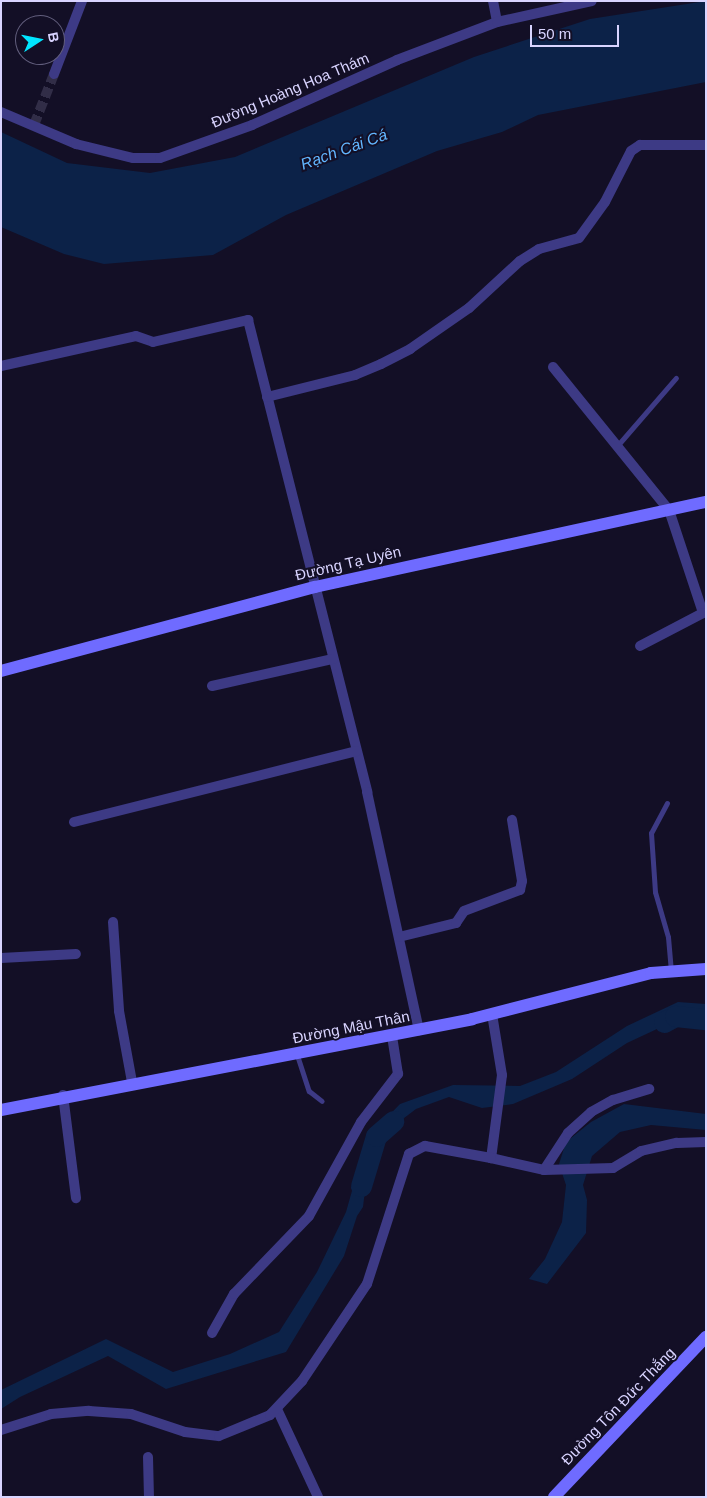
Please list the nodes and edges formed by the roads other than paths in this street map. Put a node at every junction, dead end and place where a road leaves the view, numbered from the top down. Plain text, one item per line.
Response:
1 (82, 1) edge
2 (494, 1) edge
3 (592, 1) edge
4 (497, 22) junction
5 (54, 74) tunnel mouth
6 (1, 112) edge
7 (706, 145) edge
8 (1, 366) edge
9 (553, 367) dead end
10 (676, 378) dead end
11 (267, 397) junction
12 (617, 446) junction
13 (706, 502) edge
14 (669, 510) junction
15 (315, 587) junction
16 (640, 646) dead end
17 (333, 659) junction
18 (1, 671) edge
19 (212, 686) dead end
20 (356, 751) junction
21 (667, 803) dead end
22 (512, 820) dead end
23 (74, 822) dead end
24 (113, 922) dead end
25 (399, 937) junction
26 (76, 954) dead end
27 (1, 958) edge
28 (706, 969) edge
29 (671, 971) junction
30 (492, 1014) junction
31 (420, 1030) junction
32 (392, 1036) junction
33 (297, 1055) junction
34 (132, 1082) junction
35 (649, 1089) dead end
36 (64, 1095) junction
37 (322, 1101) dead end
38 (1, 1110) edge
39 (706, 1142) edge
40 (491, 1158) junction
41 (544, 1170) junction
42 (76, 1198) dead end
43 (212, 1334) dead end
44 (706, 1337) edge
45 (277, 1409) junction
46 (1, 1430) edge
47 (148, 1457) dead end
48 (149, 1497) edge
49 (318, 1497) edge
50 (554, 1497) edge

1 - 5 street
2 - 4 street
3 - 4 street, Đường Hoàng Hoa Thám
4 - 6 street, Đường Hoàng Hoa Thám
7 - 11 street
8 - 11 street
9 - 12 street
10 - 12 lane
11 - 15 street
12 - 14 street
13 - 14 street, Đường Tạ Uyên
14 - 15 street, Đường Tạ Uyên
14 - 16 street
15 - 17 street
15 - 18 street, Đường Tạ Uyên
17 - 19 street
17 - 20 street
20 - 23 street
20 - 25 street
21 - 29 lane
22 - 25 street
24 - 34 street
25 - 31 street
26 - 27 street
28 - 29 street, Đường Mậu Thân
29 - 30 street, Đường Mậu Thân
30 - 31 street, Đường Mậu Thân
30 - 40 street
31 - 32 street, Đường Mậu Thân
32 - 33 street, Đường Mậu Thân
32 - 43 street
33 - 34 street, Đường Mậu Thân
33 - 37 lane
34 - 36 street, Đường Mậu Thân
35 - 41 street
36 - 38 street, Đường Mậu Thân
36 - 42 street
39 - 41 street
40 - 41 street
40 - 45 street
44 - 50 street, Đường Tôn Đức Thắng
45 - 46 street
45 - 49 street
47 - 48 street

